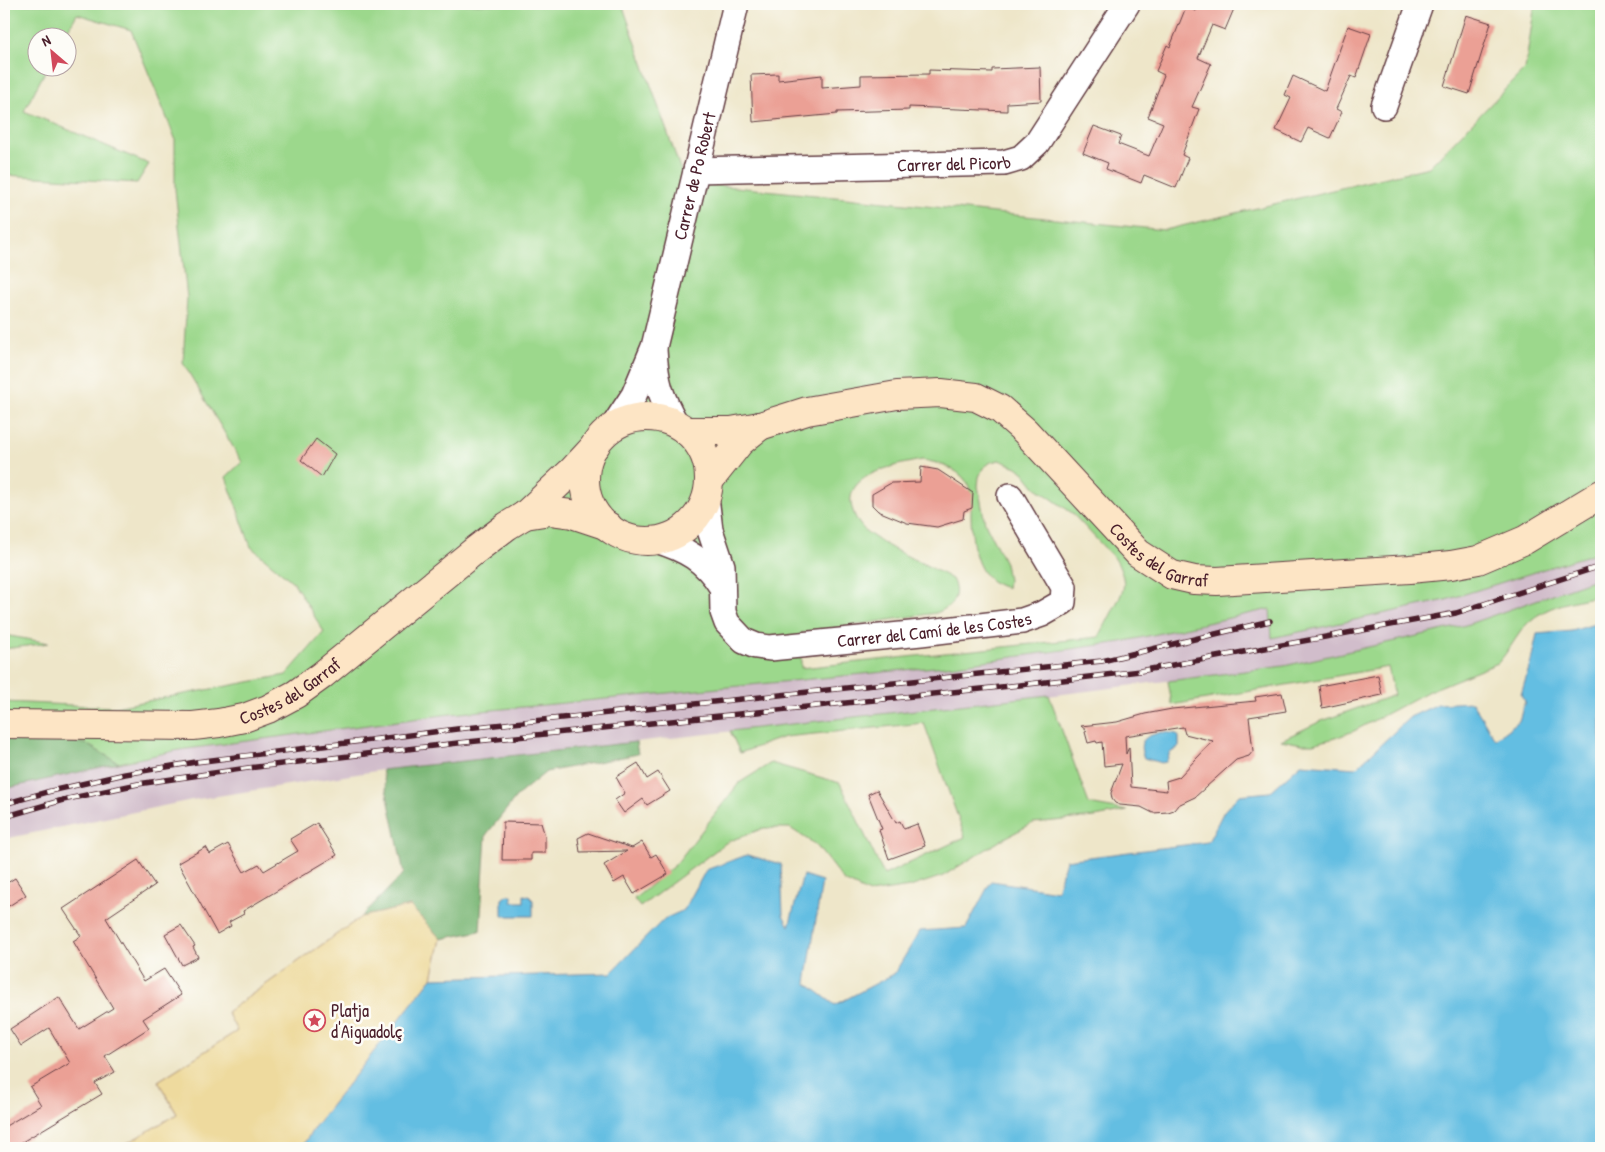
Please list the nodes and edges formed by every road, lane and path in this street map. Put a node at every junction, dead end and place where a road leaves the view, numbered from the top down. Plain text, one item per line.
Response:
1 (736, 4) edge
2 (1127, 4) edge
3 (1420, 4) edge
4 (1384, 106) dead end
5 (696, 170) junction
6 (654, 347) junction
7 (760, 426) junction
8 (681, 428) junction
9 (604, 436) junction
10 (707, 489) junction
11 (1601, 494) edge
12 (1010, 496) dead end
13 (525, 515) junction
14 (608, 526) junction
15 (656, 540) junction
16 (722, 587) junction
17 (4, 724) edge

1 - 5 street, Carrer de Po Robert
2 - 5 street, Carrer del Picorb
3 - 4 street
5 - 6 street, Carrer de Po Robert
6 - 8 street, Carrer de Po Robert
6 - 9 street, Carrer de Po Robert
7 - 8 main road, Costes del Garraf
7 - 10 main road, Costes del Garraf
7 - 11 main road, Costes del Garraf
8 - 9 main road
8 - 10 main road
9 - 13 main road, Costes del Garraf
9 - 14 main road
10 - 15 main road
10 - 16 street
12 - 16 street, Carrer del Camí de les Costes
13 - 14 main road, Costes del Garraf
13 - 17 main road, Costes del Garraf
14 - 15 main road
15 - 16 street

